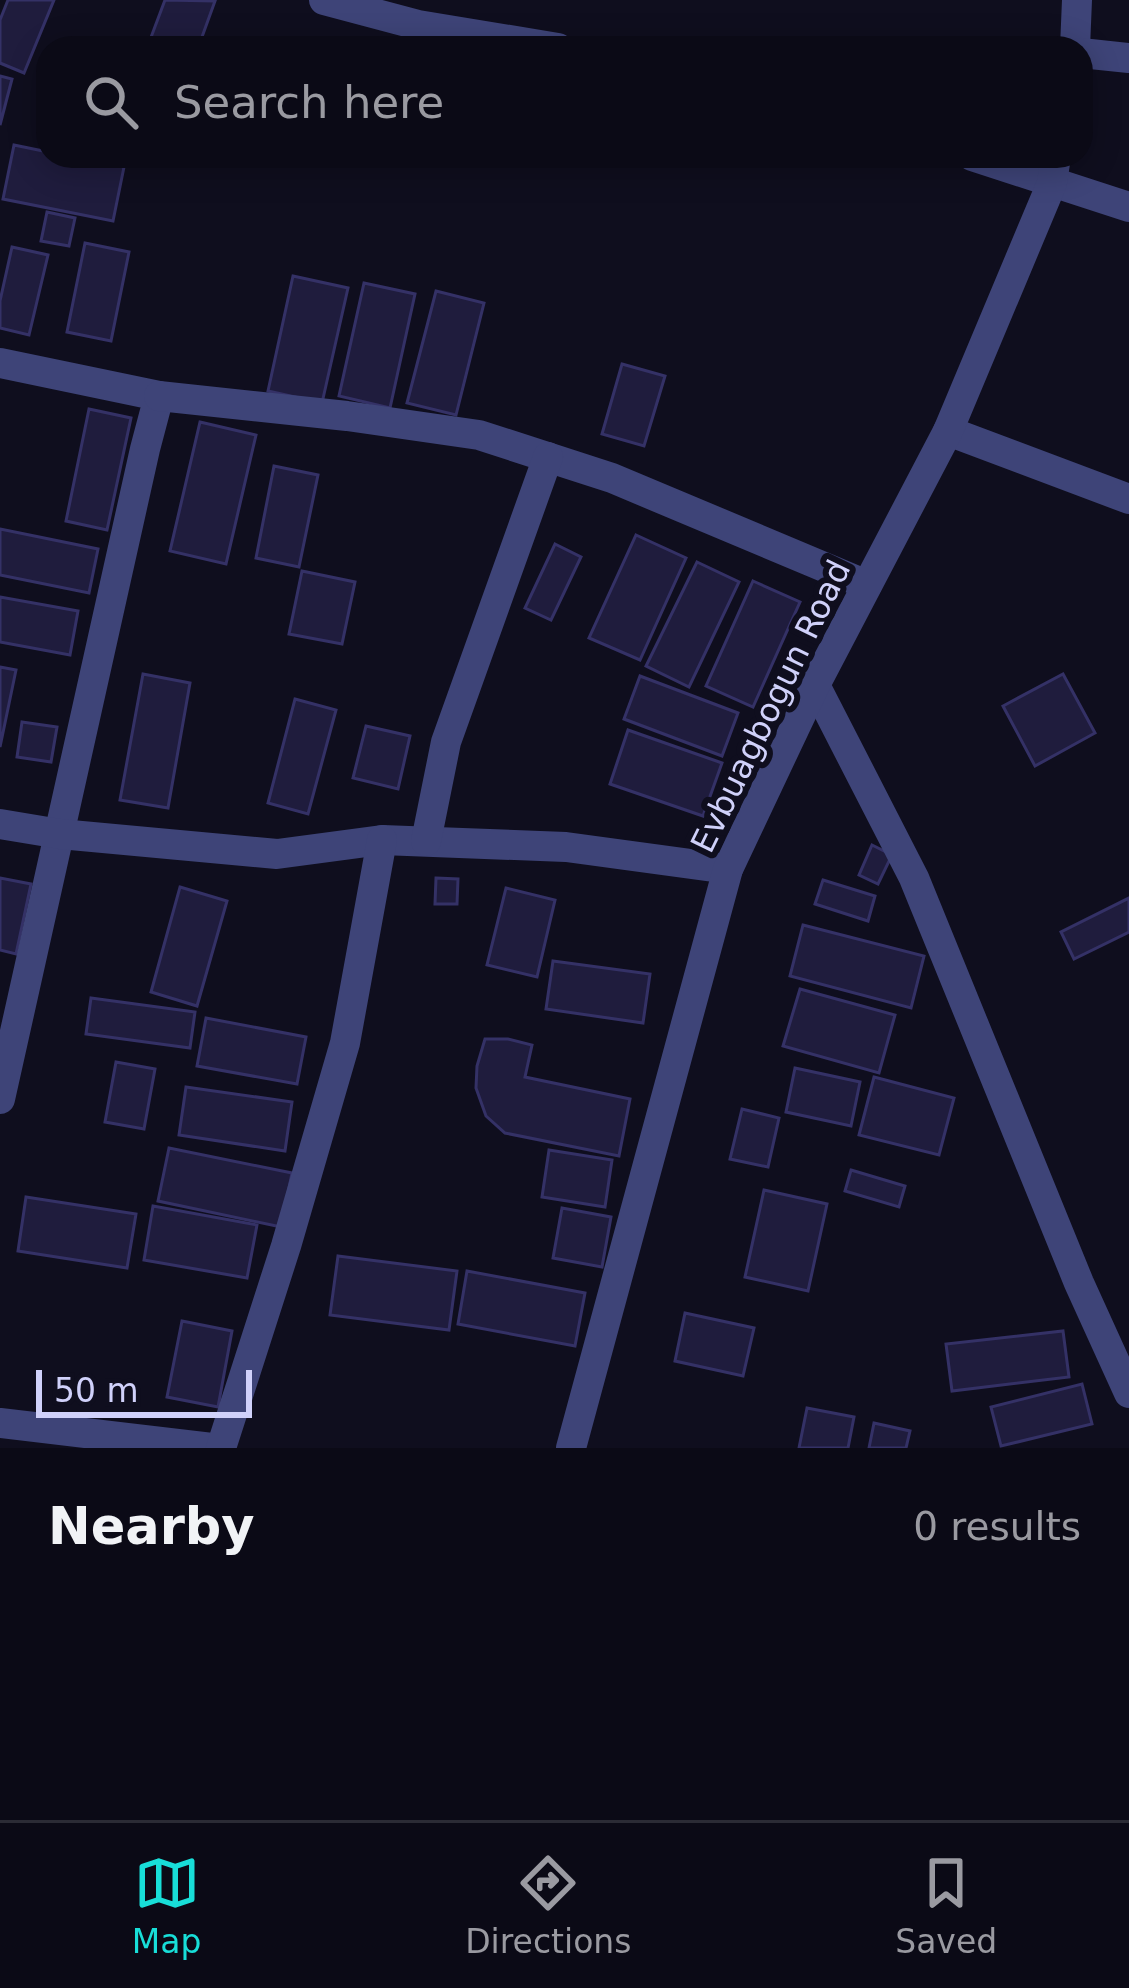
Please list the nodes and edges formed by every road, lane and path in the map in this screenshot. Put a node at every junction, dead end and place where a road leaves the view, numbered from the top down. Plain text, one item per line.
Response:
1 (324, 0) edge
2 (1077, 0) edge
3 (485, 36) edge
4 (1078, 36) edge
5 (1093, 52) edge
6 (1129, 58) edge
7 (1054, 170) edge
8 (1129, 208) edge
9 (0, 363) edge
10 (159, 396) junction
11 (948, 431) junction
12 (548, 457) junction
13 (1129, 499) edge
14 (867, 585) junction
15 (815, 685) junction
16 (0, 824) edge
17 (60, 834) junction
18 (382, 840) junction
19 (426, 842) junction
20 (728, 869) junction
21 (0, 1099) edge
22 (1129, 1394) edge
23 (0, 1423) edge
24 (212, 1448) edge
25 (221, 1448) edge
26 (571, 1448) edge

1 - 3 street
2 - 4 street
5 - 6 street
7 - 8 street
7 - 11 street, Evbuagbogun Road
9 - 10 street
10 - 12 street
10 - 17 street
11 - 13 street
11 - 14 street, Evbuagbogun Road
12 - 14 street
12 - 19 street
14 - 15 street, Evbuagbogun Road
15 - 20 street, Evbuagbogun Road
15 - 22 street
16 - 17 street
17 - 18 street
17 - 21 street
18 - 19 street
18 - 25 street
19 - 20 street
20 - 26 street, Evbuagbogun Road
23 - 24 street

